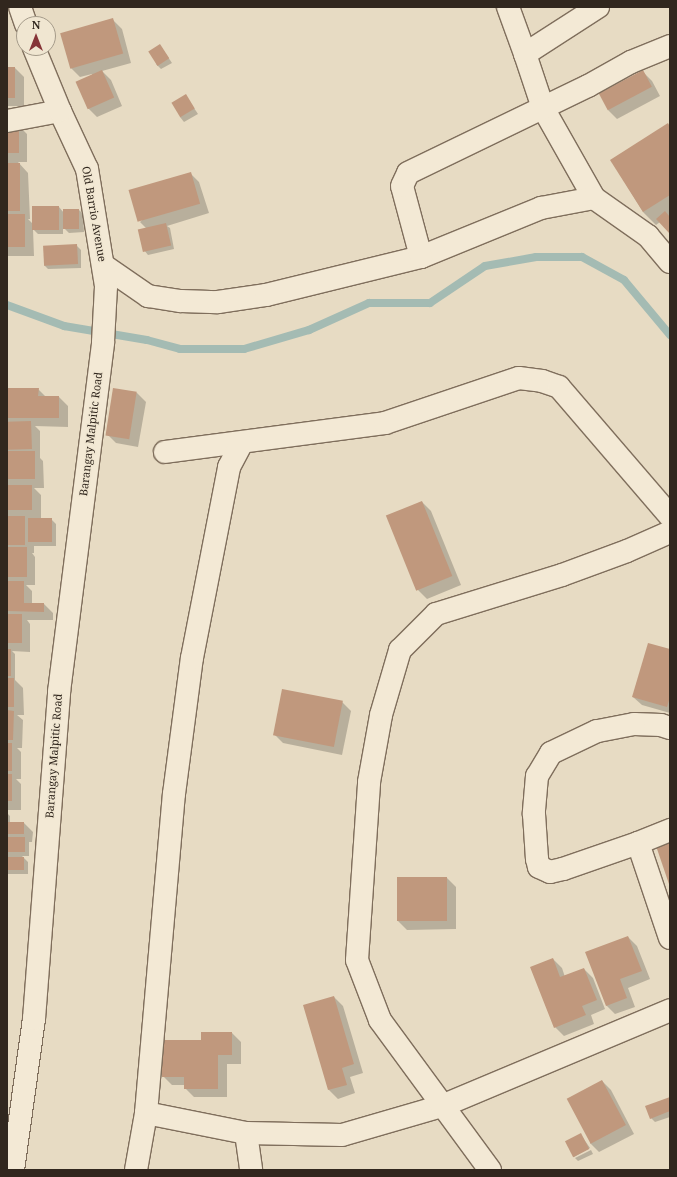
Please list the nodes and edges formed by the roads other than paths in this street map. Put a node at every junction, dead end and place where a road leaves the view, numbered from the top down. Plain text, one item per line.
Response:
1 (508, 7) edge
2 (598, 7) edge
3 (670, 46) edge
4 (525, 54) junction
5 (37, 56) edge
6 (543, 108) junction
7 (60, 111) junction
8 (7, 121) edge
9 (594, 198) junction
10 (421, 257) junction
11 (670, 262) edge
12 (105, 275) junction
13 (103, 342) joint
14 (241, 444) junction
15 (165, 452) dead end
16 (670, 516) edge
17 (670, 532) edge
18 (670, 728) edge
19 (670, 830) edge
20 (638, 843) junction
21 (670, 938) edge
22 (670, 1010) edge
23 (442, 1106) junction
24 (146, 1113) junction
25 (246, 1133) junction
26 (12, 1164) edge
27 (136, 1170) edge
28 (250, 1170) edge
29 (490, 1170) edge

1 - 4 street
2 - 4 street
3 - 6 street
4 - 6 street
5 - 7 street, Old Barrio Avenue
6 - 9 street
6 - 10 street
7 - 8 street
7 - 12 street, Old Barrio Avenue
9 - 10 street
9 - 11 street
10 - 12 street
12 - 13 street, Old Barrio Avenue
13 - 26 street, Barangay Malpitic Road
14 - 15 street
14 - 16 street
14 - 24 street
17 - 23 street
18 - 20 street
19 - 20 street
20 - 21 street
22 - 23 street
23 - 25 street
23 - 29 street
24 - 25 street
24 - 27 street
25 - 28 street

